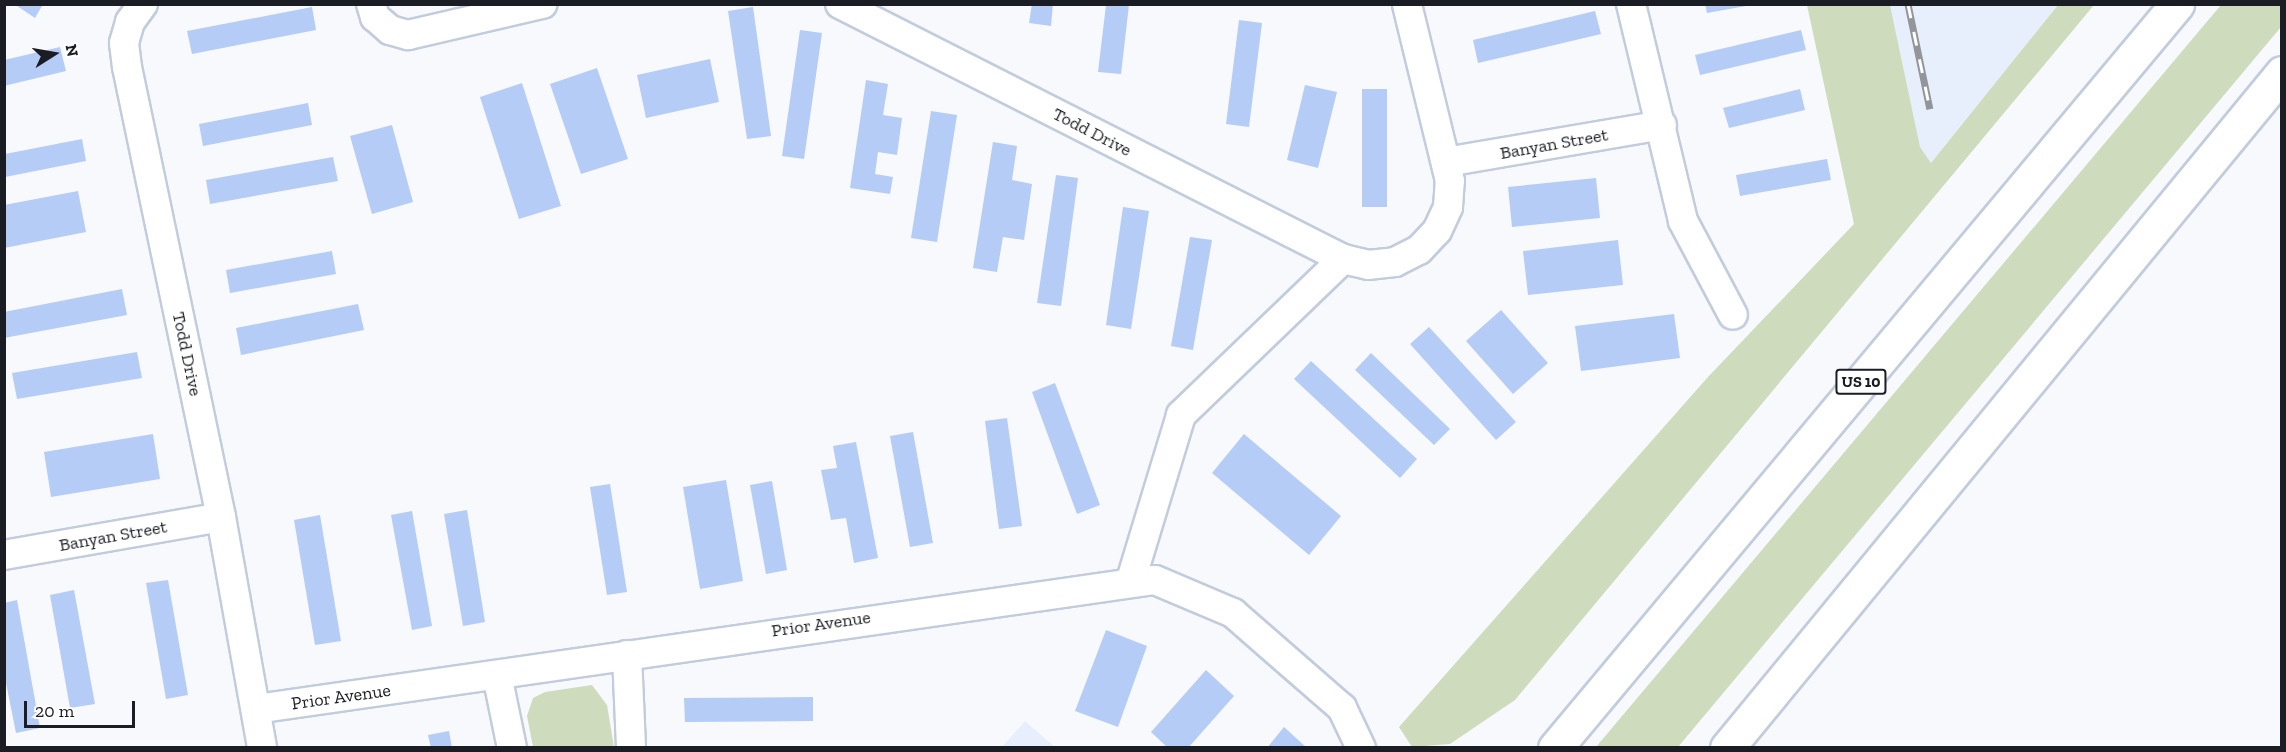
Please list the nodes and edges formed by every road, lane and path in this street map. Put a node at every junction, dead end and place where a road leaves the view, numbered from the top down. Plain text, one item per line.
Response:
1 (143, 4) edge
2 (371, 4) edge
3 (542, 4) edge
4 (840, 4) edge
5 (1407, 4) edge
6 (1631, 4) edge
7 (2172, 10) edge
8 (2282, 73) edge
9 (1662, 125) junction
10 (1446, 162) junction
11 (1343, 259) junction
12 (1733, 315) dead end
13 (221, 517) junction
14 (4, 555) edge
15 (1131, 580) junction
16 (627, 655) junction
17 (497, 675) junction
18 (256, 709) junction
19 (262, 747) edge
20 (512, 747) edge
21 (631, 747) edge
22 (1361, 747) edge
23 (1555, 747) edge
24 (1727, 747) edge

1 - 13 street, Todd Drive
2 - 3 street
4 - 11 street, Todd Drive
5 - 10 street, Todd Drive
6 - 9 street
7 - 23 highway, US 10
8 - 24 highway
9 - 10 street, Banyan Street
9 - 12 street
10 - 11 street, Todd Drive
11 - 15 street
13 - 14 street, Banyan Street
13 - 18 street, Todd Drive
15 - 16 street, Prior Avenue
15 - 22 street, Prior Avenue
16 - 17 street, Prior Avenue
16 - 21 street
17 - 18 street, Prior Avenue
17 - 20 street
18 - 19 street

